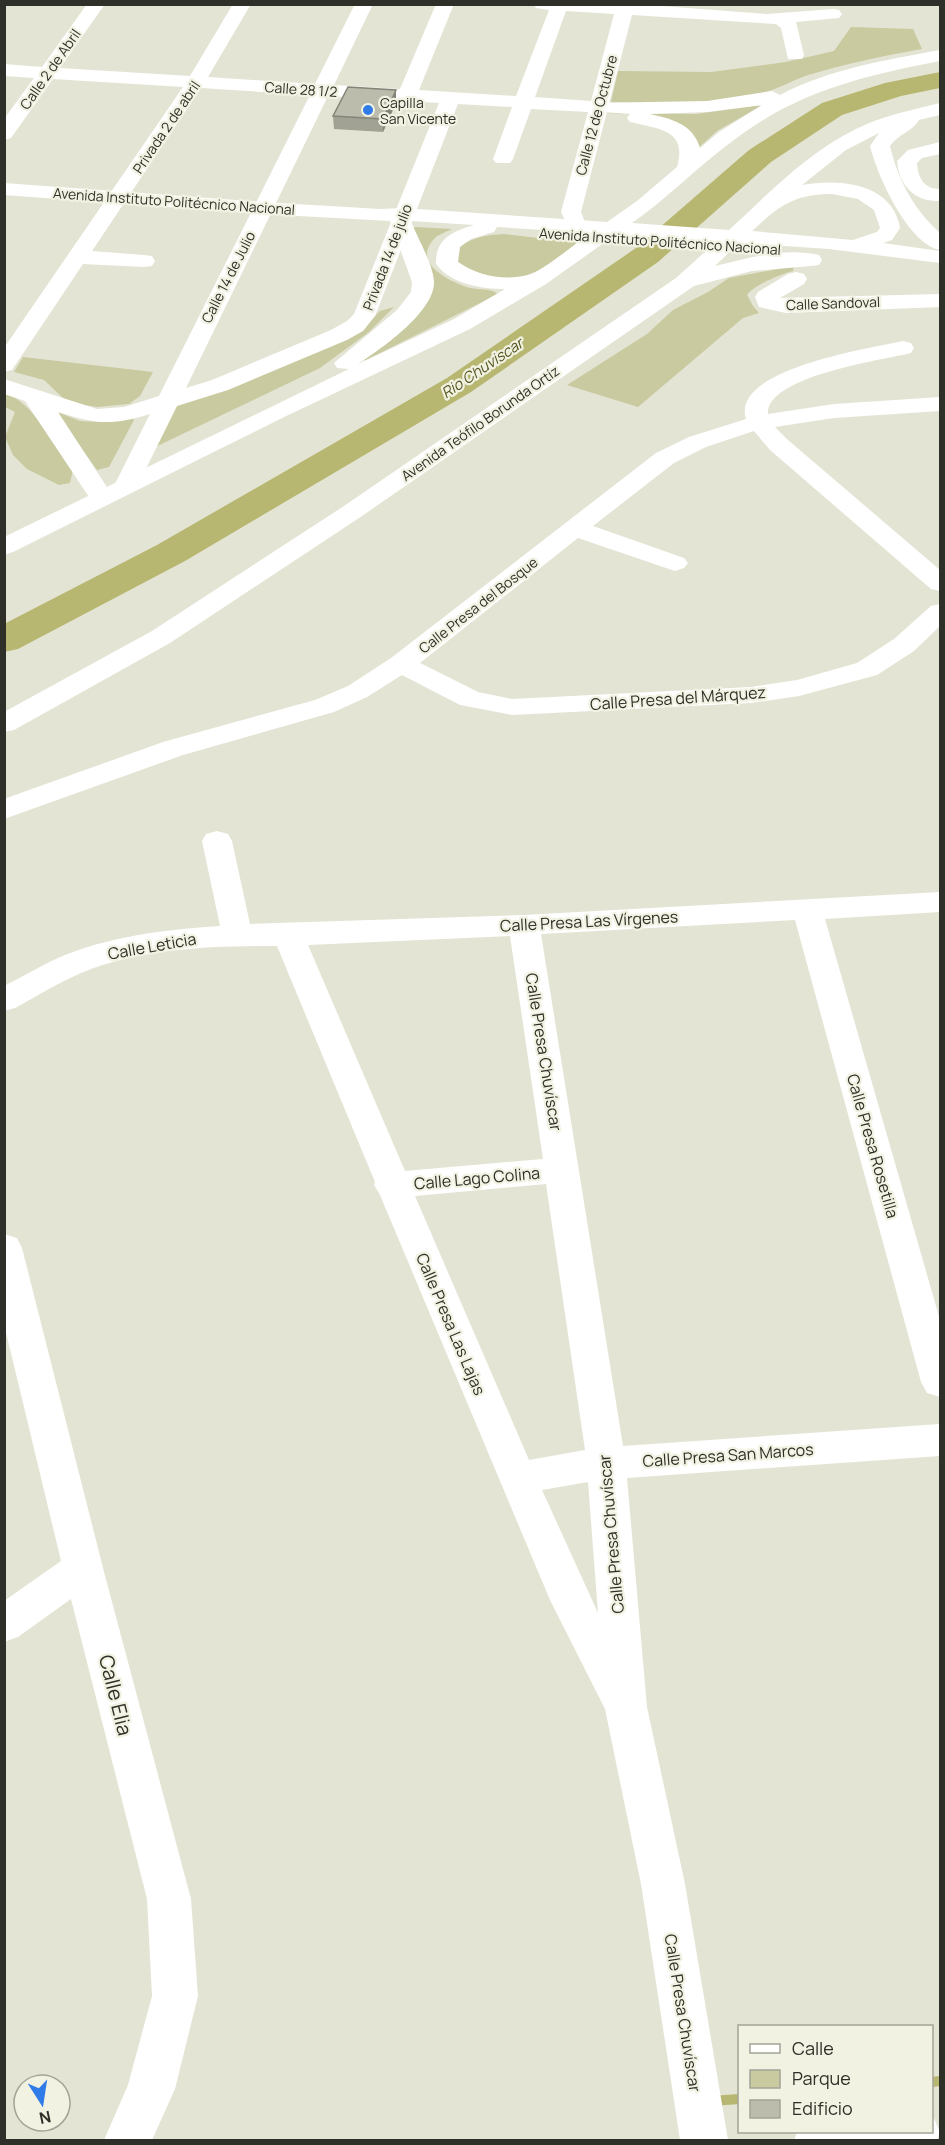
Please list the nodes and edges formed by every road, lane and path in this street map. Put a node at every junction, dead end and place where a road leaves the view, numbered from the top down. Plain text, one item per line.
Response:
1 (96, 4) edge
2 (242, 4) edge
3 (364, 4) edge
4 (445, 4) edge
5 (550, 5) edge
6 (625, 7) edge
7 (833, 14) dead end
8 (781, 19) junction
9 (795, 55) dead end
10 (940, 56) edge
11 (4, 70) edge
12 (48, 73) junction
13 (196, 82) junction
14 (806, 89) junction
15 (321, 90) junction
16 (407, 95) junction
17 (451, 98) junction
18 (524, 103) junction
19 (598, 107) junction
20 (934, 110) edge
21 (592, 128) junction
22 (4, 134) edge
23 (940, 148) edge
24 (503, 159) dead end
25 (686, 171) junction
26 (4, 189) edge
27 (939, 195) edge
28 (119, 197) junction
29 (771, 204) junction
30 (262, 208) junction
31 (394, 216) junction
32 (487, 228) junction
33 (585, 229) junction
34 (940, 243) edge
35 (855, 246) junction
36 (821, 248) junction
37 (79, 257) junction
38 (940, 257) edge
39 (144, 261) dead end
40 (940, 268) edge
41 (538, 279) junction
42 (796, 279) dead end
43 (684, 283) junction
44 (940, 301) edge
45 (903, 348) dead end
46 (4, 365) edge
47 (4, 386) edge
48 (32, 394) junction
49 (166, 401) junction
50 (940, 404) edge
51 (272, 414) junction
52 (759, 422) junction
53 (126, 486) junction
54 (102, 498) junction
55 (576, 529) junction
56 (4, 547) edge
57 (675, 563) dead end
58 (940, 583) edge
59 (940, 612) edge
60 (401, 664) junction
61 (4, 724) edge
62 (198, 741) junction
63 (4, 810) edge
64 (4, 833) edge
65 (217, 841) dead end
66 (940, 902) edge
67 (807, 909) junction
68 (524, 925) junction
69 (237, 935) junction
70 (288, 935) junction
71 (4, 1000) edge
72 (562, 1170) junction
73 (392, 1185) junction
74 (6, 1266) edge
75 (940, 1382) edge
76 (940, 1440) edge
77 (606, 1463) junction
78 (517, 1478) junction
79 (83, 1568) junction
80 (4, 1624) edge
81 (626, 1707) junction
82 (904, 2133) edge
83 (128, 2140) edge
84 (704, 2140) edge
85 (818, 2140) edge

1 - 12 street, Calle 2 de Abril
2 - 13 street, Privada 2 de abril
3 - 15 street, Calle 14 de Julio
4 - 16 street
5 - 6 street
5 - 18 street
6 - 8 street
6 - 19 street, Calle 12 de Octubre
7 - 8 street
8 - 9 street
10 - 14 street
11 - 12 street, Calle 28 1/2
12 - 13 street, Calle 28 1/2
12 - 22 street, Calle 2 de Abril
13 - 15 street, Calle 28 1/2
13 - 28 street, Privada 2 de abril
14 - 19 street, Calle 28 1/2
14 - 25 street
15 - 16 street, Calle 28 1/2
15 - 30 street, Calle 14 de Julio
16 - 17 street, Calle 28 1/2
17 - 18 street, Calle 28 1/2
17 - 31 street, Privada 14 de julio
18 - 19 street, Calle 28 1/2
18 - 24 street
19 - 21 street, Calle 12 de Octubre
20 - 29 street, Avenida Teófilo Borunda Ortíz
20 - 34 street
21 - 25 street
21 - 33 street, Calle 12 de Octubre
23 - 27 street
25 - 41 street
26 - 28 street, Avenida Instituto Politécnico Nacional
28 - 30 street, Avenida Instituto Politécnico Nacional
28 - 37 street, Privada 2 de abril
29 - 35 street
29 - 43 street, Avenida Teófilo Borunda Ortíz
30 - 31 street, Avenida Instituto Politécnico Nacional
30 - 49 street, Calle 14 de Julio
31 - 32 street, Avenida Instituto Politécnico Nacional
31 - 33 street, Avenida Instituto Politécnico Nacional
31 - 49 street, Privada 14 de julio
31 - 51 street
32 - 33 street, Avenida Instituto Politécnico Nacional
32 - 41 street
33 - 36 street, Avenida Instituto Politécnico Nacional
35 - 36 street, Avenida Instituto Politécnico Nacional
35 - 38 street, Avenida Instituto Politécnico Nacional
36 - 40 street, Avenida Instituto Politécnico Nacional
37 - 39 street
37 - 46 street, Privada 2 de abril
40 - 43 street
41 - 51 street
42 - 44 street, Calle Sandoval
43 - 61 street, Avenida Teófilo Borunda Ortíz
45 - 52 street
47 - 48 street
48 - 49 street
48 - 54 street
49 - 53 street, Calle 14 de Julio
50 - 52 street, Calle Presa del Bosque
51 - 53 street
52 - 55 street, Calle Presa del Bosque
52 - 58 street
53 - 54 street
54 - 56 street
55 - 57 street
55 - 60 street, Calle Presa del Bosque
59 - 60 street, Calle Presa del Márquez
60 - 62 street, Calle Presa del Bosque
62 - 63 street, Calle Presa del Bosque
62 - 64 street
65 - 69 street
66 - 67 street, Calle Presa Las Vírgenes
67 - 68 street, Calle Presa Las Vírgenes
67 - 75 street, Calle Presa Rosetilla
68 - 70 street, Calle Presa Las Vírgenes
68 - 72 street, Calle Presa Chuvíscar
69 - 70 street, Calle Presa Las Vírgenes
69 - 71 street, Calle Leticia
70 - 73 street, Calle Presa Las Lajas
72 - 73 street, Calle Lago Colina
72 - 77 street, Calle Presa Chuvíscar
73 - 78 street, Calle Presa Las Lajas
74 - 79 street, Calle Elia
76 - 77 street, Calle Presa San Marcos
77 - 78 street, Calle Presa San Marcos
77 - 81 street, Calle Presa Chuvíscar
78 - 81 street, Calle Presa Las Lajas
79 - 80 street
79 - 83 street, Calle Elia
81 - 84 street, Calle Presa Chuvíscar
82 - 85 street

